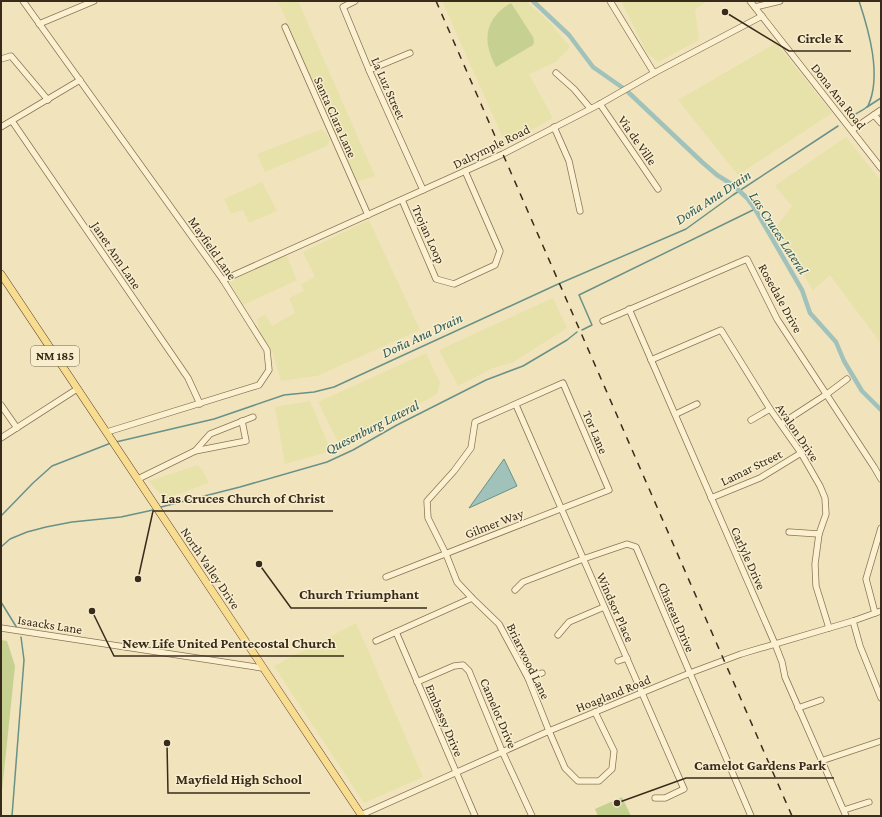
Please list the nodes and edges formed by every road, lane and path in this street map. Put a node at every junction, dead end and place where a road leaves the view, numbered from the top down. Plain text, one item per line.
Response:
1 (23, 1) edge
2 (94, 1) edge
3 (355, 1) edge
4 (610, 1) edge
5 (750, 1) edge
6 (780, 1) edge
7 (755, 7) junction
8 (762, 16) junction
9 (40, 24) junction
10 (285, 27) dead end
11 (410, 53) dead end
12 (1, 59) edge
13 (369, 70) junction
14 (556, 73) dead end
15 (654, 73) junction
16 (80, 80) junction
17 (48, 100) junction
18 (600, 104) junction
19 (590, 108) junction
20 (881, 110) edge
21 (874, 115) junction
22 (12, 121) junction
23 (881, 123) edge
24 (1, 127) edge
25 (554, 127) junction
26 (852, 130) junction
27 (881, 155) edge
28 (875, 160) junction
29 (881, 168) edge
30 (466, 171) junction
31 (658, 189) dead end
32 (423, 190) junction
33 (402, 200) junction
34 (580, 211) dead end
35 (368, 215) junction
36 (1, 274) edge
37 (223, 280) junction
38 (629, 309) junction
39 (603, 321) dead end
40 (651, 360) junction
41 (847, 379) dead end
42 (563, 383) joint
43 (77, 389) junction
44 (827, 394) junction
45 (200, 404) junction
46 (697, 404) dead end
47 (1, 405) edge
48 (516, 405) junction
49 (770, 409) junction
50 (676, 414) junction
51 (253, 417) dead end
52 (751, 420) dead end
53 (242, 421) junction
54 (781, 424) junction
55 (17, 428) junction
56 (108, 434) junction
57 (1, 438) edge
58 (195, 451) junction
59 (801, 453) junction
60 (138, 479) junction
61 (881, 479) edge
62 (609, 490) joint
63 (711, 498) junction
64 (562, 508) junction
65 (881, 528) edge
66 (790, 532) dead end
67 (819, 534) junction
68 (446, 554) junction
69 (583, 559) junction
70 (386, 577) dead end
71 (515, 590) dead end
72 (472, 598) junction
73 (604, 607) junction
74 (878, 612) edge
75 (853, 621) junction
76 (1, 628) edge
77 (829, 628) junction
78 (396, 632) junction
79 (558, 635) dead end
80 (376, 641) dead end
81 (775, 644) junction
82 (627, 658) junction
83 (618, 661) dead end
84 (262, 668) junction
85 (542, 673) dead end
86 (690, 673) junction
87 (528, 678) junction
88 (417, 682) junction
89 (642, 692) junction
90 (881, 698) edge
91 (821, 700) dead end
92 (798, 708) junction
93 (595, 712) junction
94 (549, 731) junction
95 (881, 741) edge
96 (502, 751) junction
97 (821, 761) junction
98 (456, 772) junction
99 (655, 798) dead end
100 (869, 802) dead end
101 (845, 813) edge
102 (361, 815) edge
103 (475, 816) edge
104 (532, 816) edge
105 (751, 816) edge

1 - 9 street, Mayfield Lane
2 - 9 street
3 - 13 street, La Luz Street
4 - 15 street
5 - 7 street, Dona Ana Road
6 - 7 street
7 - 8 street, Dona Ana Road
8 - 15 street, Dalrymple Road
8 - 26 street, Dona Ana Road
9 - 16 street, Mayfield Lane
10 - 35 street, Santa Clara Lane
11 - 13 street
12 - 17 street
13 - 32 street, La Luz Street
14 - 19 street
15 - 18 street, Dalrymple Road
16 - 17 street
16 - 37 street, Mayfield Lane
17 - 22 street
18 - 19 street, Dalrymple Road
18 - 31 street, Via de Ville
19 - 25 street, Dalrymple Road
20 - 21 street
21 - 23 street
21 - 26 street
22 - 24 street
22 - 45 street, Janet Ann Lane
25 - 30 street, Dalrymple Road
25 - 34 street
26 - 28 street, Dona Ana Road
27 - 28 street
28 - 29 street, Dona Ana Road
30 - 32 street, Dalrymple Road
30 - 33 street, Trojan Loop
32 - 33 street, Dalrymple Road
33 - 35 street, Dalrymple Road
35 - 37 street, Dalrymple Road
36 - 43 main road, North Valley Drive / NM 185
37 - 45 street, Mayfield Lane
38 - 39 street, Rosedale Drive
38 - 40 street, Carlyle Drive
38 - 44 street, Rosedale Drive
40 - 49 street, Avalon Drive
40 - 50 street, Carlyle Drive
41 - 44 street
42 - 48 street, Briarwood Lane
42 - 62 street, Tor Lane
43 - 55 street
43 - 56 main road, North Valley Drive / NM 185
44 - 54 street
44 - 61 street, Rosedale Drive
45 - 56 street, Mayfield Lane
46 - 50 street
47 - 55 street
48 - 64 street, Windsor Place
48 - 68 street, Briarwood Lane
49 - 52 street
49 - 54 street, Avalon Drive
50 - 63 street, Carlyle Drive
51 - 53 street
53 - 58 street
53 - 58 street
54 - 59 street, Avalon Drive
55 - 57 street
56 - 60 main road, North Valley Drive / NM 185
58 - 60 street
59 - 63 street, Lamar Street
59 - 67 street, Avalon Drive
60 - 84 main road, North Valley Drive / NM 185
62 - 64 street, Gilmer Way
63 - 81 street, Carlyle Drive
64 - 68 street, Gilmer Way
64 - 69 street, Windsor Place
65 - 74 street
66 - 67 street
67 - 77 street, Avalon Drive
68 - 70 street, Gilmer Way
68 - 72 street, Briarwood Lane
69 - 71 street, Chateau Drive
69 - 73 street, Windsor Place
69 - 86 street, Chateau Drive
72 - 78 street
72 - 87 street, Briarwood Lane
73 - 79 street
73 - 82 street, Windsor Place
74 - 75 street, Hoagland Road
75 - 77 street, Hoagland Road
75 - 90 street
76 - 84 street, Isaacks Lane
77 - 81 street, Hoagland Road
78 - 80 street
78 - 88 street, Embassy Drive
81 - 86 street, Hoagland Road
81 - 92 street, Carlyle Drive
82 - 83 street
82 - 89 street, Windsor Place
84 - 102 main road, North Valley Drive / NM 185
85 - 87 street
86 - 89 street, Hoagland Road
86 - 105 street, Chateau Drive
87 - 94 street, Briarwood Lane
88 - 96 street, Camelot Drive
88 - 98 street, Embassy Drive
89 - 93 street, Hoagland Road
89 - 99 street, Windsor Place
91 - 92 street
92 - 97 street, Carlyle Drive
93 - 94 street, Hoagland Road
93 - 94 street, Briarwood Lane
94 - 96 street, Hoagland Road
95 - 97 street
96 - 98 street, Hoagland Road
96 - 104 street, Camelot Drive
97 - 101 street, Carlyle Drive
98 - 102 street, Hoagland Road
98 - 103 street, Embassy Drive
100 - 101 street

